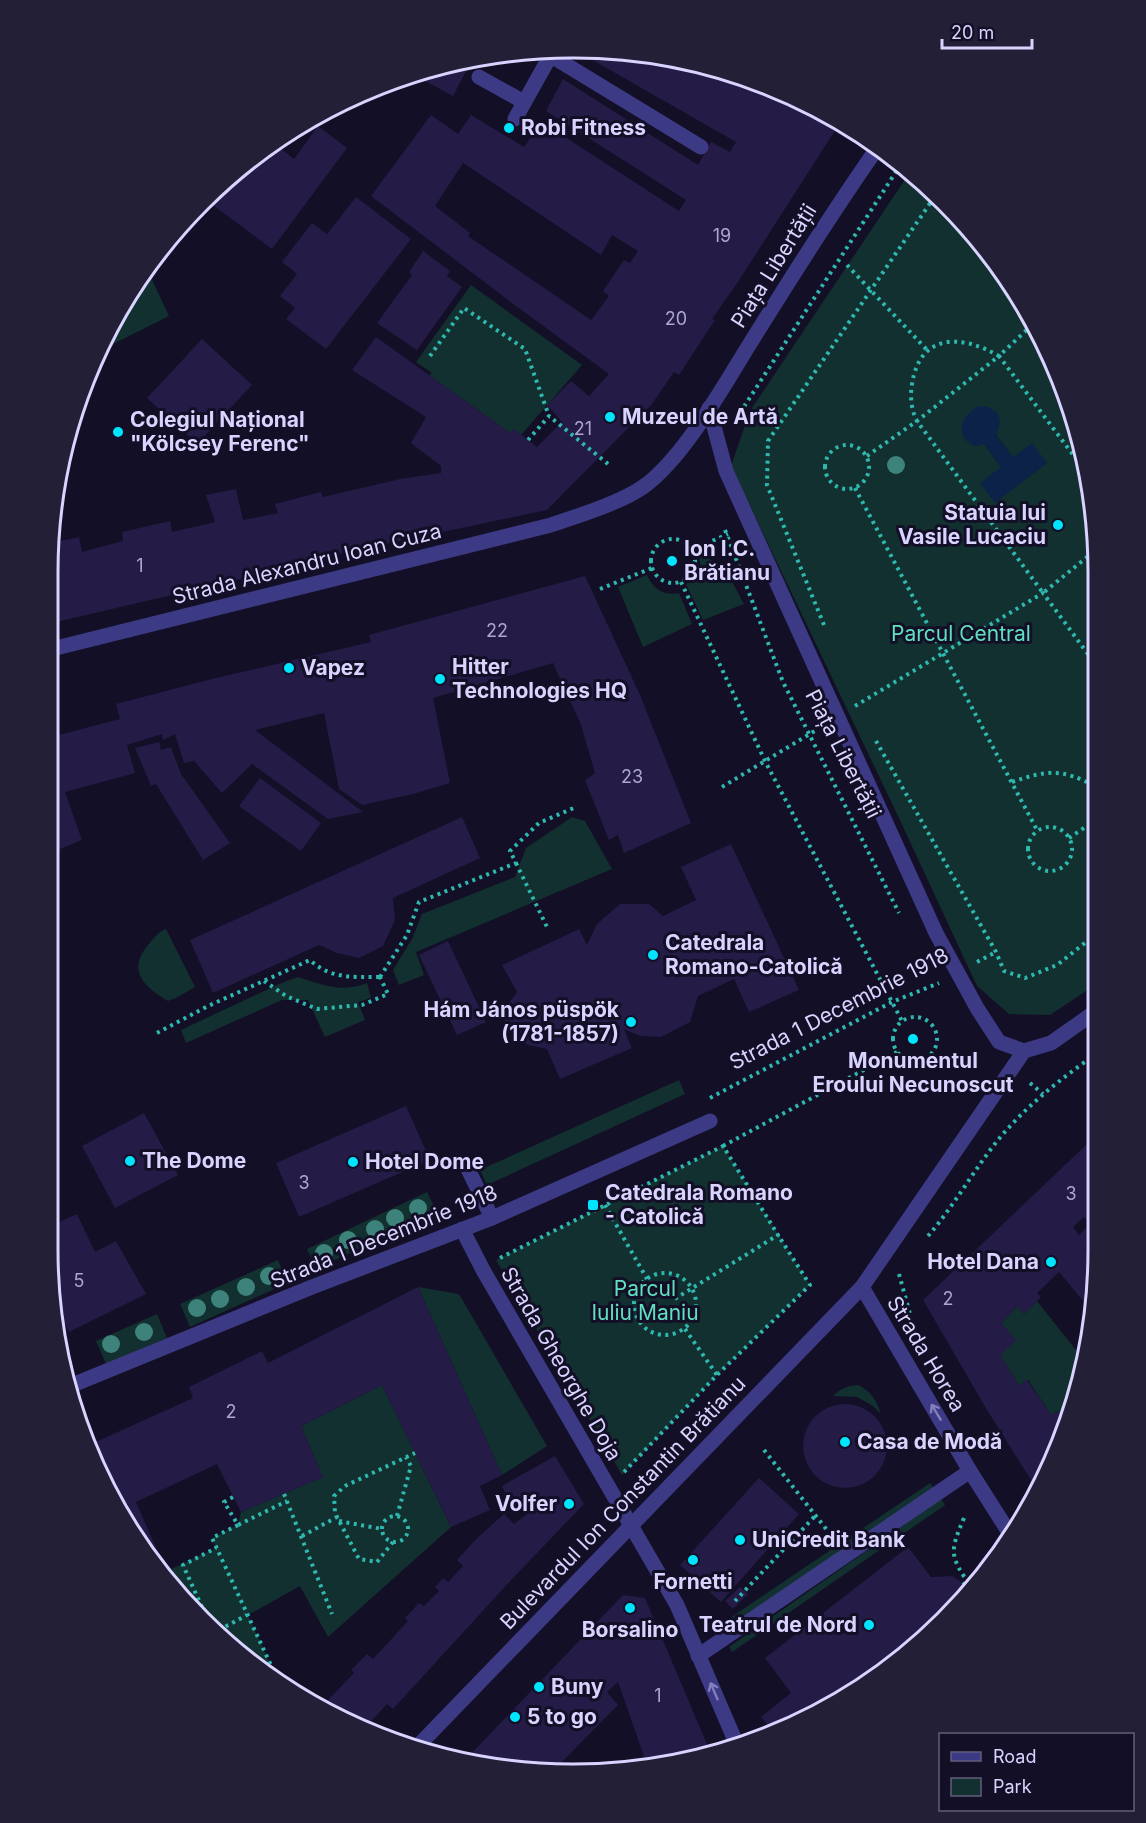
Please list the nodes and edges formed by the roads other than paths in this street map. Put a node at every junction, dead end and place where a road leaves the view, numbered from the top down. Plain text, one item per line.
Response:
1 (548, 59) edge
2 (561, 59) edge
3 (479, 77) dead end
4 (525, 102) junction
5 (515, 119) dead end
6 (701, 147) dead end
7 (872, 155) edge
8 (709, 408) junction
9 (572, 518) joint
10 (58, 647) edge
11 (1088, 1017) edge
12 (1024, 1051) junction
13 (710, 1121) dead end
14 (465, 1163) dead end
15 (492, 1218) junction
16 (462, 1229) junction
17 (862, 1287) junction
18 (76, 1383) edge
19 (970, 1471) junction
20 (630, 1526) junction
21 (1006, 1528) edge
22 (698, 1656) junction
23 (734, 1738) edge
24 (422, 1741) edge

1 - 4 street
2 - 6 street
3 - 4 street
4 - 5 street
7 - 8 street, Piața Libertății
8 - 9 street, Piața Libertății
8 - 12 street
9 - 10 street, Strada Alexandru Ioan Cuza
11 - 12 street
12 - 17 street, Bulevardul Ion Constantin Brătianu
13 - 15 street, Strada 1 Decembrie 1918
14 - 15 street
15 - 16 street, Strada 1 Decembrie 1918
16 - 18 street, Strada 1 Decembrie 1918
16 - 20 street, Strada Gheorghe Doja
19 -> 17 street, Strada Horea
17 - 20 street, Bulevardul Ion Constantin Brătianu
19 - 21 street, Strada Horea
19 - 22 street
20 - 22 street, Strada Gheorghe Doja
20 - 24 street, Bulevardul Ion Constantin Brătianu
23 -> 22 street, Strada Gheorghe Doja

